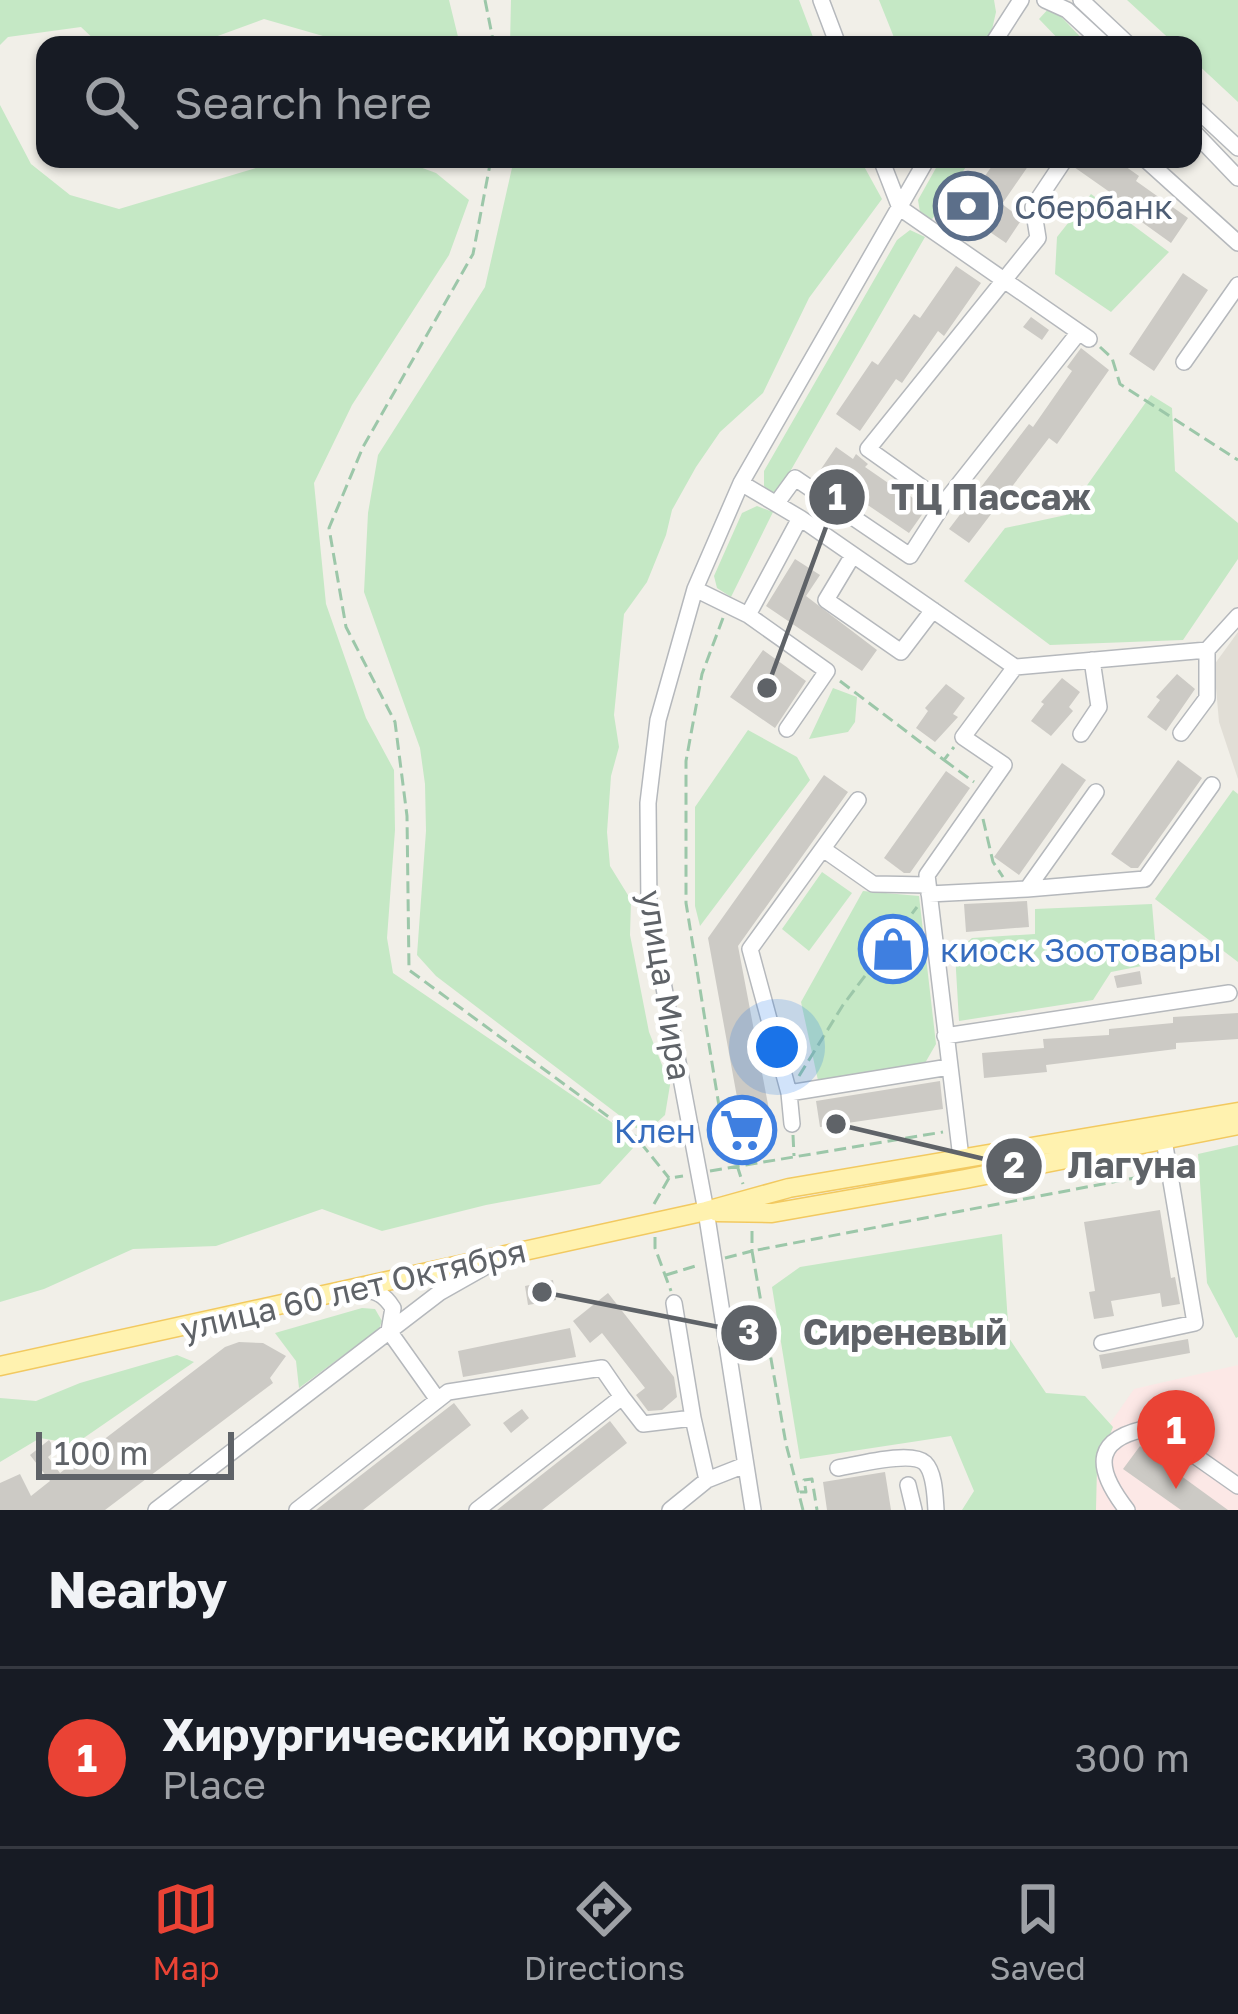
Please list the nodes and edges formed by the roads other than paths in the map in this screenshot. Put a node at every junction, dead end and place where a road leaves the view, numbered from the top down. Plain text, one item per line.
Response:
1 (820, 0) edge
2 (1021, 0) edge
3 (1046, 0) edge
4 (1081, 0) edge
5 (834, 36) edge
6 (998, 36) edge
7 (1095, 36) edge
8 (1119, 36) edge
9 (1202, 114) edge
10 (1202, 140) edge
11 (1238, 148) edge
12 (884, 168) edge
13 (922, 168) edge
14 (1059, 168) edge
15 (1155, 168) edge
16 (1238, 178) edge
17 (900, 208) junction
18 (1238, 243) edge
19 (1006, 281) junction
20 (1238, 285) edge
21 (1184, 362) dead end
22 (741, 483) junction
23 (944, 503) junction
24 (776, 504) junction
25 (800, 518) junction
26 (853, 555) junction
27 (695, 589) junction
28 (933, 610) junction
29 (748, 615) junction
30 (1238, 616) edge
31 (1207, 650) junction
32 (1092, 660) junction
33 (1015, 667) junction
34 (788, 729) dead end
35 (1181, 733) dead end
36 (1081, 734) dead end
37 (1212, 785) dead end
38 (1096, 792) dead end
39 (858, 800) dead end
40 (823, 849) junction
41 (1019, 889) junction
42 (929, 890) junction
43 (1229, 993) dead end
44 (945, 1036) junction
45 (949, 1067) junction
46 (789, 1093) junction
47 (1238, 1112) edge
48 (792, 1124) road end
49 (1238, 1125) edge
50 (1164, 1140) junction
51 (961, 1158) junction
52 (965, 1180) junction
53 (750, 1206) junction
54 (706, 1211) junction
55 (510, 1253) junction
56 (427, 1271) junction
57 (350, 1290) junction
58 (439, 1293) junction
59 (674, 1303) dead end
60 (389, 1331) junction
61 (1102, 1342) dead end
62 (0, 1366) edge
63 (622, 1397) junction
64 (438, 1400) junction
65 (693, 1418) junction
66 (745, 1465) junction
67 (838, 1468) dead end
68 (707, 1480) junction
69 (908, 1485) dead end
70 (1238, 1486) edge
71 (687, 1503) edge
72 (157, 1510) edge
73 (297, 1510) edge
74 (477, 1510) edge
75 (670, 1510) edge
76 (753, 1510) edge
77 (914, 1510) edge
78 (936, 1510) edge
79 (1126, 1510) edge

1 - 5 street
2 - 6 street
3 - 7 street
4 - 8 street
9 - 11 street
10 - 16 street
12 - 17 street
13 - 17 street, улица Мира
14 - 19 street
15 - 18 street
17 - 19 street
17 - 22 street, улица Мира
19 - 23 street
19 - 23 street
20 - 21 street
22 - 24 street
22 - 27 street, улица Мира
23 - 24 street
24 - 25 street
25 - 26 street
25 - 29 street
26 - 28 street
26 - 28 street
27 - 29 street
27 - 54 street, улица Мира
28 - 33 street
29 - 34 street
30 - 31 street
31 - 32 street
31 - 35 street
32 - 33 street
32 - 36 street
33 - 42 street
37 - 41 street
38 - 41 street
39 - 40 street
40 - 42 street
40 - 46 street
41 - 42 street
42 - 44 street
43 - 44 street
44 - 45 street
45 - 46 street
45 - 51 street
46 - 48 street
47 - 51 main road, улица 60 лет Октября
49 - 50 main road, улица 60 лет Октября
50 - 52 main road, улица 60 лет Октября
50 - 61 street
51 - 52 main road
51 - 53 main road, улица 60 лет Октября
52 - 53 main road, улица 60 лет Октября
53 - 54 main road, улица 60 лет Октября
54 - 55 main road, улица 60 лет Октября
54 - 66 street, улица Мира
55 - 56 main road, улица 60 лет Октября
55 - 58 street
56 - 57 main road, улица 60 лет Октября
56 - 58 street
57 - 60 street
57 - 62 main road, улица 60 лет Октября
58 - 60 street
59 - 65 street
60 - 64 street
60 - 72 street
63 - 64 street
63 - 65 street
63 - 74 street
64 - 73 street
65 - 68 street
66 - 68 street
66 - 76 street, улица Мира
67 - 78 street
68 - 71 street
69 - 77 street
70 - 79 street
71 - 75 street

